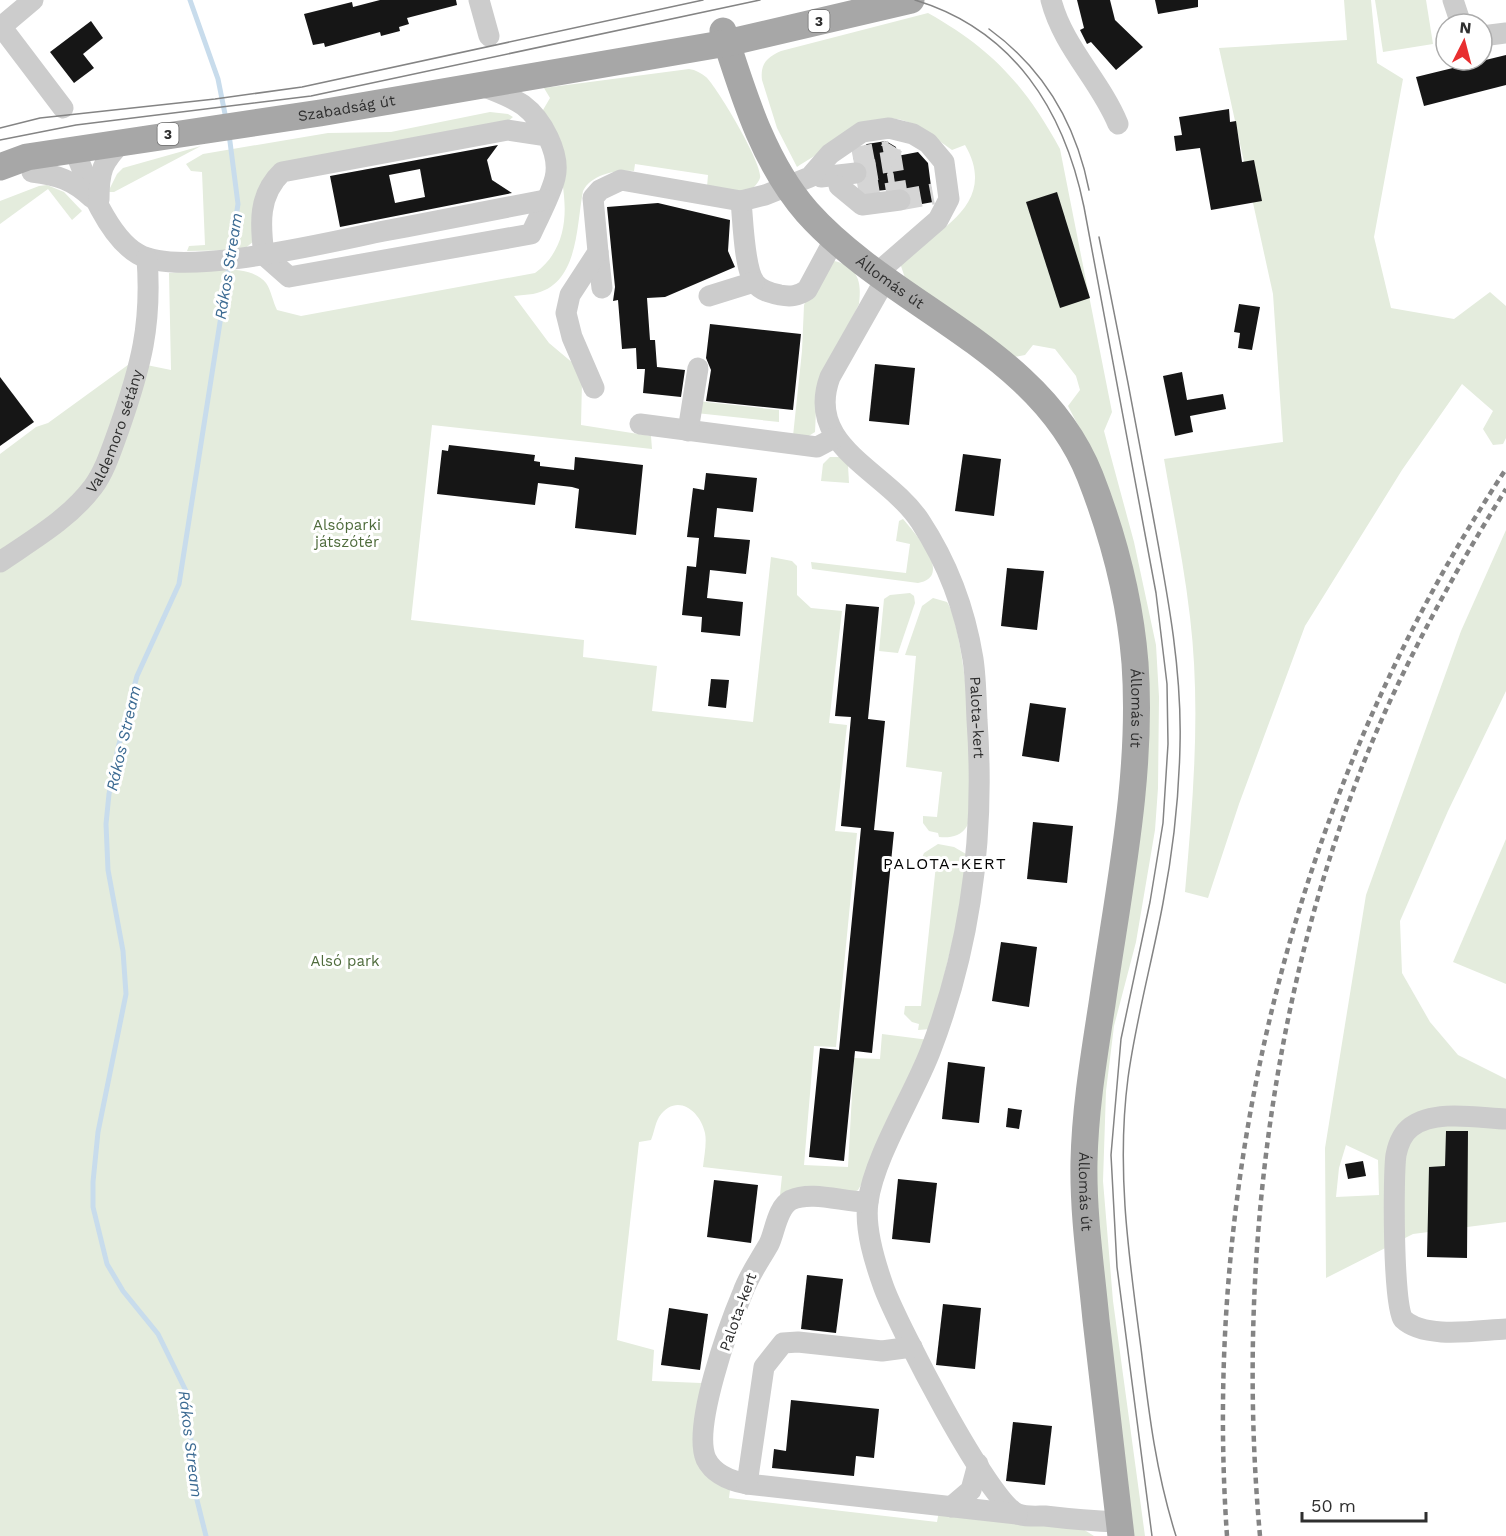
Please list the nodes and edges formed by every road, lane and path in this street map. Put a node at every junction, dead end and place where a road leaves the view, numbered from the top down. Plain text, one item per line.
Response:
1 (33, 0) edge
2 (479, 0) edge
3 (837, 0) edge
4 (911, 0) edge
5 (1051, 0) edge
6 (1, 26) edge
7 (489, 36) dead end
8 (725, 37) junction
9 (480, 85) junction
10 (63, 108) dead end
11 (1118, 124) dead end
12 (546, 136) junction
13 (123, 141) junction
14 (75, 151) junction
15 (0, 167) edge
16 (32, 171) junction
17 (833, 178) junction
18 (0, 185) edge
19 (898, 198) tunnel mouth
20 (545, 200) junction
21 (741, 201) junction
22 (99, 204) junction
23 (834, 240) junction
24 (598, 252) junction
25 (264, 255) junction
26 (147, 258) junction
27 (881, 277) junction
28 (754, 282) junction
29 (602, 288) dead end
30 (709, 296) dead end
31 (698, 368) dead end
32 (594, 388) dead end
33 (640, 424) dead end
34 (688, 431) junction
35 (834, 438) junction
36 (0, 561) edge
37 (1506, 1119) edge
38 (868, 1202) junction
39 (1506, 1329) edge
40 (912, 1347) junction
41 (978, 1464) junction
42 (747, 1484) junction
43 (951, 1507) junction
44 (1018, 1514) junction
45 (1120, 1529) edge

1 - 6 street
2 - 7 street
3 - 8 main road, Szabadság út / 3
4 - 8 main road, Szabadság út / 3
5 - 11 street
6 - 10 street
8 - 9 main road, Szabadság út / 3
8 - 17 main road, Állomás út
9 - 12 street
9 - 13 main road, Szabadság út / 3
12 - 20 street
12 - 25 street
13 - 14 main road, Szabadság út / 3
13 - 22 street
14 - 15 main road, Szabadság út / 3
14 - 16 main road, Szabadság út / 3
14 - 22 street
16 - 18 main road, Szabadság út / 3
16 - 22 street
17 - 19 street
17 - 21 street
17 - 23 main road, Állomás út
17 - 27 street
20 - 25 street
20 - 25 street
21 - 24 street
21 - 28 street
22 - 26 street
23 - 27 main road, Állomás út
23 - 28 street
24 - 29 street
24 - 32 street
25 - 26 street
26 - 36 street, Valdemoro sétány
27 - 35 street
27 - 45 main road, Állomás út
28 - 30 street
31 - 34 street
33 - 34 street
34 - 35 street
35 - 38 street, Palota-kert
37 - 39 street
38 - 40 street, Palota-kert
38 - 42 street, Palota-kert
40 - 41 street, Palota-kert
40 - 42 street
41 - 43 street
41 - 44 street, Palota-kert
42 - 43 street, Palota-kert
43 - 44 street, Palota-kert
44 - 45 street, Palota-kert

